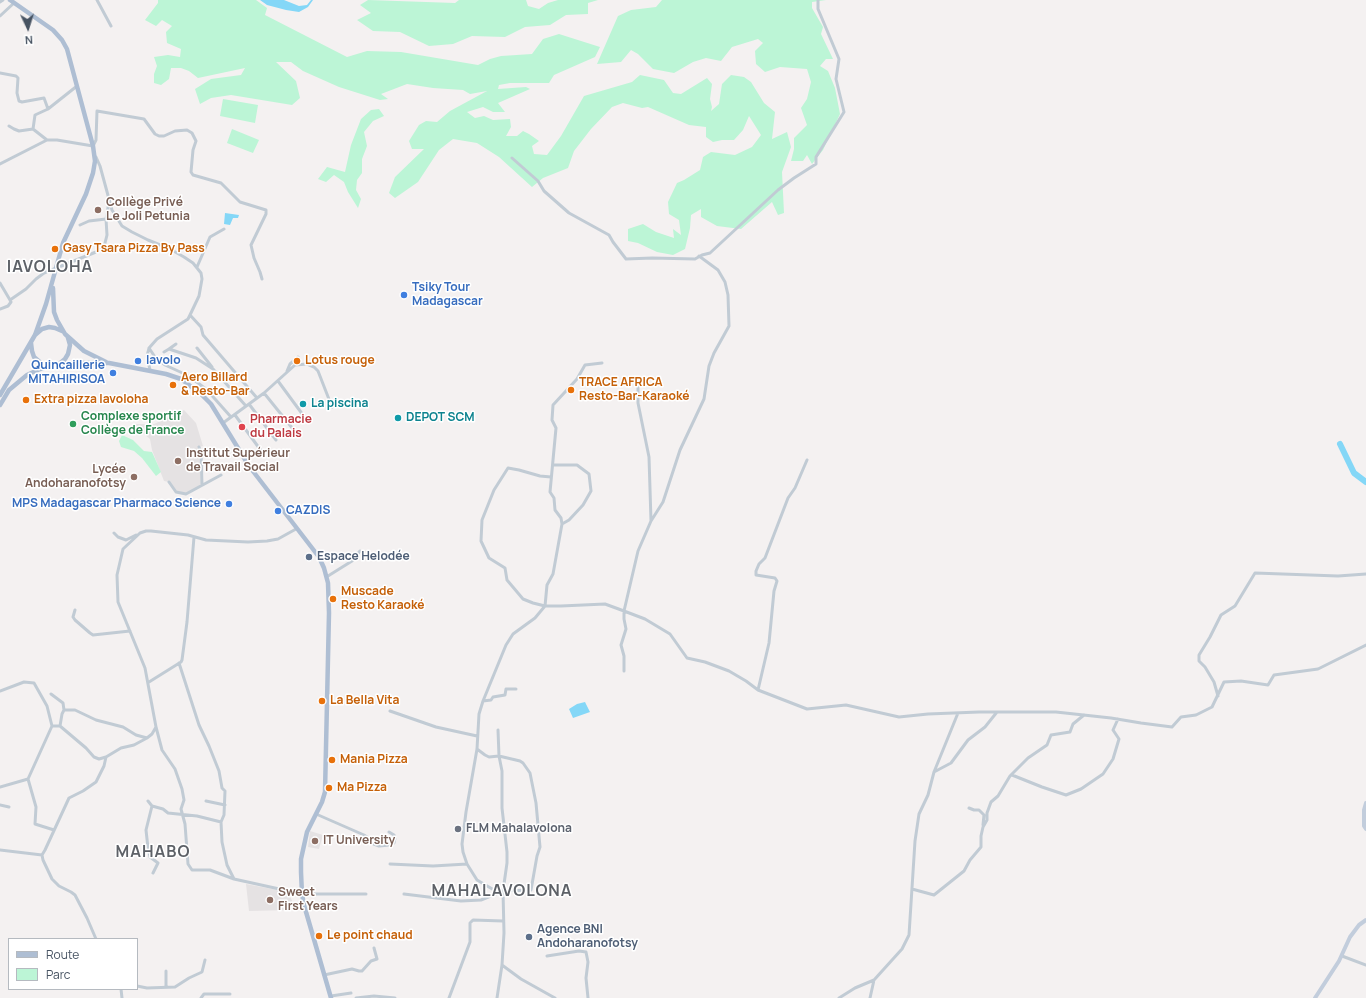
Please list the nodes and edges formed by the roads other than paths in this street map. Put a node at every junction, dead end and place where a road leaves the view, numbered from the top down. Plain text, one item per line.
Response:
1 (3, 0) edge
2 (97, 0) edge
3 (818, 0) edge
4 (12, 1) edge
5 (0, 2) edge
6 (0, 16) edge
7 (111, 26) dead end
8 (0, 73) edge
9 (77, 86) junction
10 (48, 109) junction
11 (9, 126) dead end
12 (33, 129) junction
13 (47, 140) junction
14 (94, 146) junction
15 (94, 155) junction
16 (512, 158) dead end
17 (0, 164) edge
18 (109, 200) junction
19 (106, 219) junction
20 (80, 225) dead end
21 (224, 229) dead end
22 (699, 256) junction
23 (197, 268) junction
24 (55, 271) junction
25 (262, 279) dead end
26 (0, 283) edge
27 (10, 300) junction
28 (0, 309) edge
29 (190, 315) junction
30 (66, 335) junction
31 (34, 337) junction
32 (176, 344) dead end
33 (149, 348) junction
34 (197, 348) dead end
35 (169, 349) junction
36 (164, 352) dead end
37 (298, 357) dead end
38 (109, 363) junction
39 (602, 363) dead end
40 (58, 364) junction
41 (51, 366) junction
42 (213, 368) junction
43 (150, 370) junction
44 (286, 373) junction
45 (278, 381) junction
46 (642, 384) dead end
47 (264, 393) junction
48 (0, 395) edge
49 (256, 398) junction
50 (0, 405) edge
51 (248, 405) junction
52 (332, 407) dead end
53 (303, 415) dead end
54 (233, 416) junction
55 (223, 424) junction
56 (292, 430) dead end
57 (276, 440) dead end
58 (199, 447) dead end
59 (262, 452) dead end
60 (807, 460) dead end
61 (554, 466) junction
62 (221, 475) dead end
63 (551, 477) junction
64 (169, 482) dead end
65 (202, 485) junction
66 (651, 521) junction
67 (562, 524) junction
68 (296, 529) junction
69 (114, 533) dead end
70 (140, 533) junction
71 (194, 537) junction
72 (360, 551) dead end
73 (1366, 574) edge
74 (328, 576) junction
75 (545, 606) junction
76 (75, 610) dead end
77 (624, 611) junction
78 (130, 631) junction
79 (1366, 645) edge
80 (179, 663) junction
81 (624, 671) dead end
82 (149, 682) junction
83 (516, 689) dead end
84 (758, 690) junction
85 (0, 691) edge
86 (51, 694) dead end
87 (1218, 696) junction
88 (483, 701) junction
89 (64, 710) junction
90 (390, 712) dead end
91 (958, 712) junction
92 (997, 712) junction
93 (1084, 715) junction
94 (1118, 719) junction
95 (52, 726) junction
96 (60, 726) junction
97 (156, 727) junction
98 (498, 730) dead end
99 (477, 736) junction
100 (147, 738) junction
101 (477, 749) junction
102 (499, 756) junction
103 (106, 757) junction
104 (934, 772) junction
105 (1012, 774) junction
106 (28, 779) junction
107 (0, 787) edge
108 (148, 801) dead end
109 (206, 801) dead end
110 (1366, 803) edge
111 (0, 805) edge
112 (225, 805) junction
113 (152, 806) junction
114 (10, 807) dead end
115 (969, 808) dead end
116 (182, 814) junction
117 (316, 814) junction
118 (221, 822) junction
119 (983, 826) junction
120 (1366, 829) edge
121 (54, 830) junction
122 (389, 832) dead end
123 (0, 850) edge
124 (42, 855) junction
125 (390, 864) dead end
126 (467, 864) junction
127 (153, 873) dead end
128 (234, 879) junction
129 (912, 889) junction
130 (502, 892) junction
131 (302, 894) junction
132 (366, 894) dead end
133 (404, 894) dead end
134 (503, 920) junction
135 (1366, 920) edge
136 (96, 938) edge
137 (374, 948) dead end
138 (547, 956) dead end
139 (1342, 956) junction
140 (205, 960) dead end
141 (502, 965) junction
142 (1366, 965) edge
143 (166, 971) dead end
144 (324, 975) junction
145 (874, 980) junction
146 (138, 986) edge
147 (166, 987) junction
148 (351, 993) dead end
149 (230, 994) dead end
150 (331, 997) edge
151 (201, 998) edge
152 (356, 998) edge
153 (395, 998) edge
154 (449, 998) edge
155 (497, 998) edge
156 (555, 998) edge
157 (588, 998) edge
158 (839, 998) edge
159 (870, 998) edge
160 (1315, 998) edge

1 - 5 street
2 - 7 street
3 - 22 street
4 - 6 street
4 - 9 main road
8 - 10 street
9 - 10 street
9 - 14 main road
10 - 12 street
11 - 12 street
12 - 13 street
13 - 14 street
13 - 17 street
14 - 15 main road
14 - 25 street
15 - 18 street
15 - 24 main road
16 - 22 street
18 - 19 street
18 - 23 street
19 - 20 street
19 - 24 street
21 - 23 street
22 - 66 street
23 - 29 street
24 - 27 street
24 - 30 main road
24 - 31 main road
26 - 27 street
27 - 28 street
29 - 33 street
29 - 49 street
30 - 31 main road
30 - 38 main road
30 - 40 main road
31 - 41 main road
31 - 48 main road
32 - 35 street
33 - 43 street
33 - 54 street
34 - 42 street
35 - 36 street
35 - 42 street
37 - 44 street
38 - 40 main road
38 - 43 main road
39 - 61 street
40 - 41 main road
41 - 50 main road
42 - 51 street
43 - 55 main road
44 - 45 street
44 - 52 street
45 - 47 street
45 - 53 street
46 - 66 street
47 - 49 street
47 - 56 street
49 - 51 street
51 - 54 street
51 - 57 street
54 - 55 street
54 - 59 street
55 - 68 main road
58 - 65 street
60 - 84 street
61 - 63 street
61 - 67 street
62 - 65 street
63 - 67 street
63 - 75 street
64 - 65 street
66 - 77 street
67 - 75 street
68 - 71 street
68 - 74 main road
69 - 70 street
70 - 71 street
70 - 78 street
71 - 80 street
72 - 74 street
73 - 87 street
74 - 117 main road
75 - 77 street
75 - 88 street
76 - 78 street
77 - 81 street
77 - 84 street
78 - 82 street
79 - 87 street
80 - 82 street
80 - 112 street
82 - 97 street
83 - 88 street
84 - 91 street
85 - 95 street
86 - 89 street
87 - 94 street
88 - 99 street
89 - 96 street
89 - 100 street
90 - 99 street
91 - 92 street
91 - 104 street
92 - 93 street
92 - 104 street
93 - 94 street
93 - 105 street
94 - 105 street
95 - 96 street
95 - 106 street
96 - 103 street
97 - 100 street
97 - 116 street
98 - 102 street
99 - 101 street
100 - 103 street
101 - 102 street
101 - 126 street
102 - 130 street
102 - 130 street
103 - 121 street
104 - 129 street
105 - 119 street
106 - 107 street
106 - 121 street
108 - 113 street
109 - 112 street
110 - 120 street
111 - 114 street
112 - 118 street
113 - 116 street
113 - 127 street
115 - 119 street
116 - 118 street
116 - 128 street
117 - 122 street
117 - 131 main road
118 - 128 street
119 - 129 street
121 - 124 street
123 - 124 street
124 - 136 street
125 - 126 street
126 - 130 street
128 - 131 street
129 - 145 street
130 - 133 street
130 - 134 street
131 - 132 street
131 - 144 main road
134 - 141 street
134 - 154 street
135 - 139 street
137 - 144 street
138 - 157 street
139 - 142 street
139 - 160 street
140 - 147 street
141 - 155 street
141 - 156 street
143 - 147 street
144 - 150 main road
145 - 158 street
145 - 159 street
146 - 147 street
148 - 150 street
149 - 151 street
152 - 153 street

